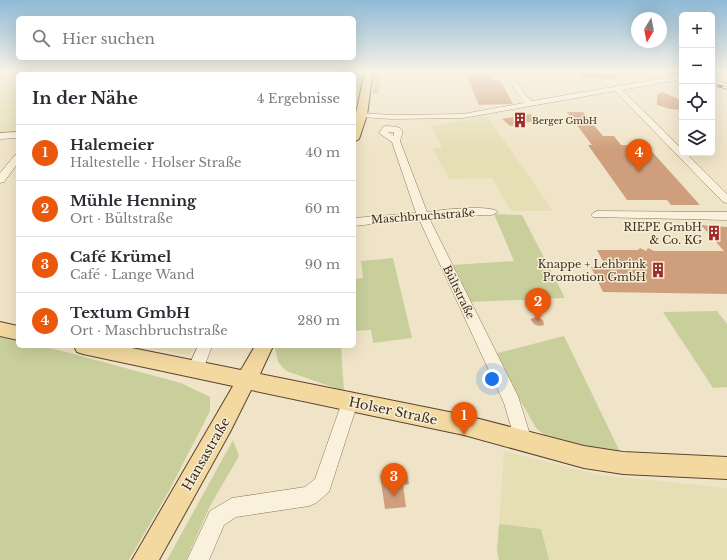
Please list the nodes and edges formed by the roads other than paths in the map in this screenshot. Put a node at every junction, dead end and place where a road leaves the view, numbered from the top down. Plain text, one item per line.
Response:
1 (365, 97) edge
2 (522, 97) edge
3 (573, 97) edge
4 (625, 97) edge
5 (531, 105) junction
6 (362, 115) junction
7 (356, 133) edge
8 (16, 135) edge
9 (0, 136) edge
10 (396, 141) dead end
11 (16, 160) edge
12 (0, 180) edge
13 (727, 200) edge
14 (492, 212) dead end
15 (596, 215) dead end
16 (727, 216) edge
17 (423, 217) junction
18 (356, 222) edge
19 (0, 329) edge
20 (16, 332) edge
21 (92, 348) edge
22 (204, 348) edge
23 (263, 348) edge
24 (195, 370) junction
25 (246, 381) junction
26 (350, 402) junction
27 (523, 441) junction
28 (727, 469) edge
29 (145, 560) edge
30 (198, 560) edge

1 - 6 main road
2 - 5 street
3 - 5 street
4 - 13 street
5 - 6 street
6 - 7 main road
8 - 9 street
10 - 17 street, Bültstraße
11 - 12 street
14 - 17 street, Maschbruchstraße
15 - 16 street
17 - 18 street, Maschbruchstraße
17 - 27 street, Bültstraße
19 - 20 main road
21 - 24 main road, Holser Straße
22 - 24 street
23 - 25 main road, Hansastraße
24 - 25 main road, Holser Straße
25 - 26 main road, Holser Straße
25 - 29 main road, Hansastraße
26 - 27 main road, Holser Straße
26 - 30 street
27 - 28 main road, Holser Straße

